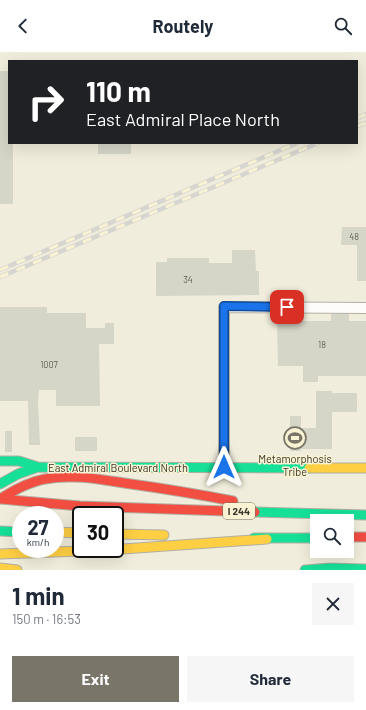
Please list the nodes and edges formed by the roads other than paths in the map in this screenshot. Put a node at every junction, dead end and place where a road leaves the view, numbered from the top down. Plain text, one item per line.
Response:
1 (366, 308) edge
2 (0, 461) edge
3 (38, 467) junction
4 (224, 467) junction
5 (366, 468) edge
6 (0, 484) edge
7 (0, 499) edge
8 (293, 513) junction
9 (366, 515) edge
10 (0, 531) edge
11 (12, 532) edge
12 (124, 534) edge
13 (354, 537) edge
14 (366, 537) edge
15 (267, 538) junction
16 (310, 538) edge
17 (0, 554) edge
18 (0, 568) edge
19 (366, 569) edge
20 (17, 570) edge
21 (305, 570) edge

1 - 4 street
2 - 3 main road
3 - 4 main road, East Admiral Boulevard North
3 - 6 main road
4 - 5 main road, East Admiral Boulevard North
7 - 8 main road, I 244
7 - 8 main road
8 - 9 main road, I 244
10 - 11 main road
12 - 15 main road
13 - 14 main road
15 - 16 main road
15 - 17 main road
18 - 20 main road
19 - 21 main road

